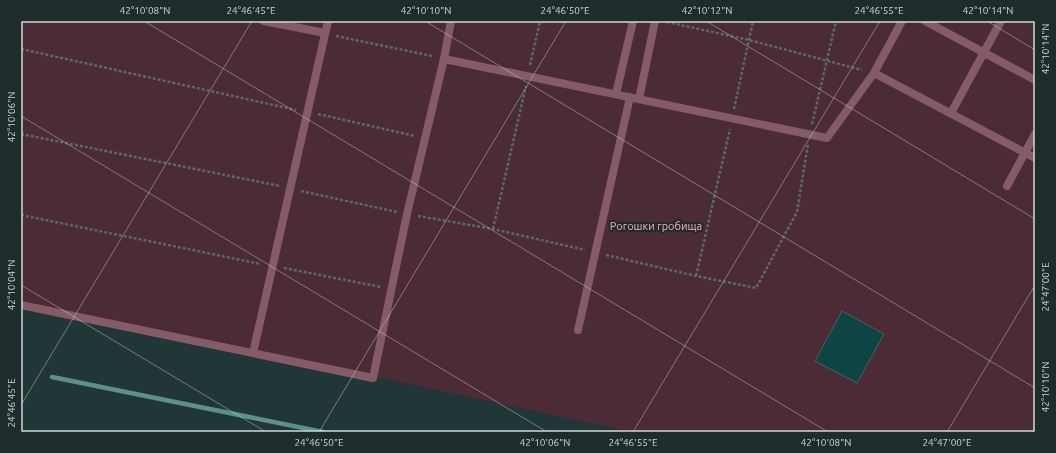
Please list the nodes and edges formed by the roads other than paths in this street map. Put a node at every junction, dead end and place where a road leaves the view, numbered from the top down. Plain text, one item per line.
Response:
1 (264, 21) edge
2 (328, 21) edge
3 (452, 21) edge
4 (633, 21) edge
5 (655, 21) edge
6 (902, 21) edge
7 (925, 21) edge
8 (1001, 21) edge
9 (325, 33) junction
10 (984, 53) junction
11 (444, 59) junction
12 (874, 73) junction
13 (1035, 80) edge
14 (616, 94) junction
15 (630, 97) junction
16 (639, 99) junction
17 (951, 114) junction
18 (1035, 134) edge
19 (1025, 153) junction
20 (1035, 158) edge
21 (1007, 186) dead end
22 (21, 305) edge
23 (578, 330) dead end
24 (253, 353) junction

1 - 9 lane
2 - 9 lane
3 - 11 lane
4 - 14 lane
5 - 16 lane
6 - 12 lane
7 - 10 lane
8 - 10 lane
9 - 24 lane
10 - 13 lane
10 - 17 lane
11 - 14 lane
11 - 24 lane
12 - 16 lane
12 - 17 lane
14 - 15 lane
15 - 16 lane
15 - 23 lane
17 - 19 lane
18 - 19 lane
19 - 20 lane
19 - 21 lane
22 - 24 lane

